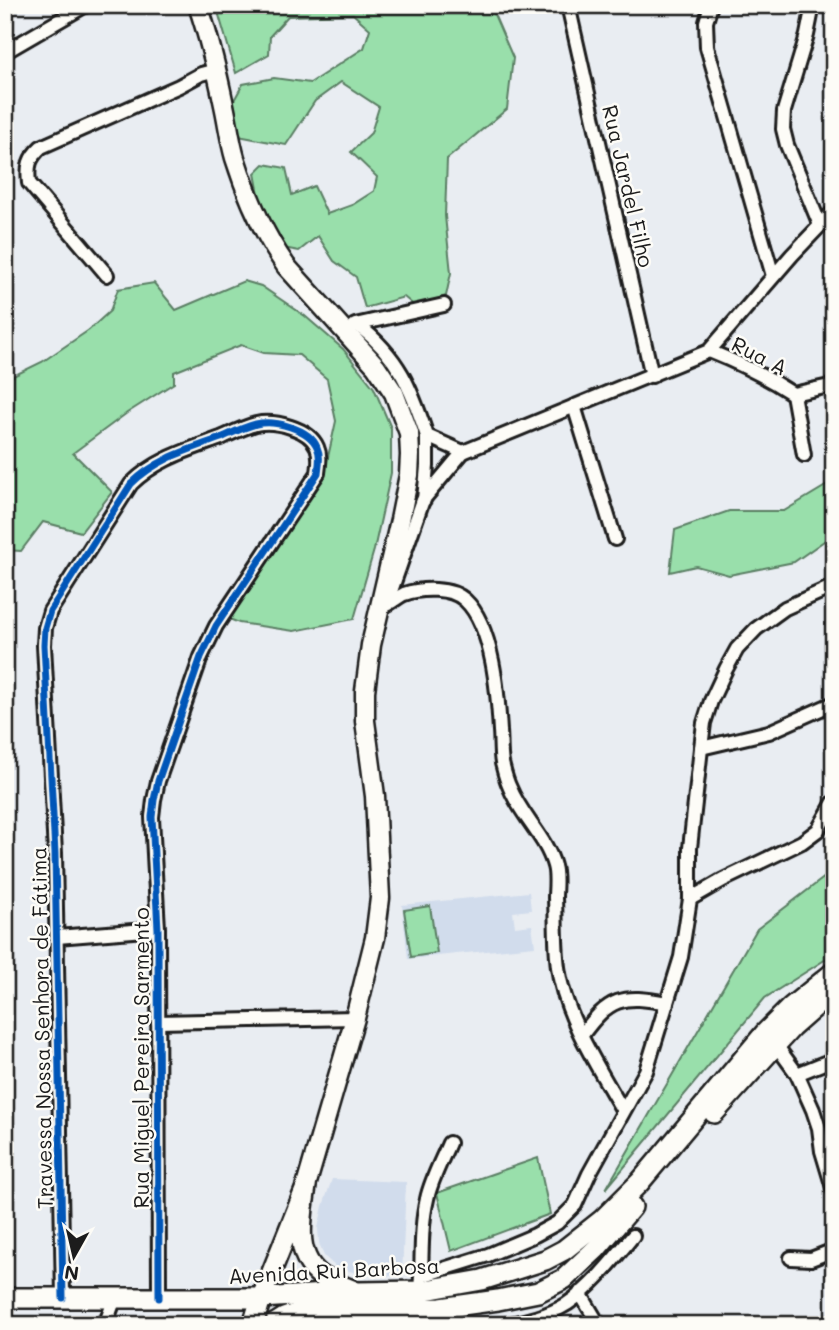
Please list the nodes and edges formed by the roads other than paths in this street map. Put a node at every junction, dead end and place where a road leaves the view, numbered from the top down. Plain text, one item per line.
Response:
1 (86, 5) edge
2 (198, 5) edge
3 (568, 5) edge
4 (711, 5) edge
5 (813, 5) edge
6 (5, 52) edge
7 (216, 70) junction
8 (829, 217) edge
9 (107, 275) dead end
10 (773, 276) junction
11 (444, 305) dead end
12 (349, 326) junction
13 (709, 351) junction
14 (652, 376) junction
15 (834, 385) edge
16 (793, 394) junction
17 (574, 407) junction
18 (427, 436) junction
19 (463, 452) junction
20 (804, 455) dead end
21 (424, 500) junction
22 (615, 539) dead end
23 (834, 586) edge
24 (386, 605) junction
25 (375, 629) junction
26 (834, 703) edge
27 (701, 748) junction
28 (834, 802) edge
29 (152, 817) joint
30 (690, 899) junction
31 (158, 929) junction
32 (57, 937) junction
33 (834, 972) edge
34 (834, 990) edge
35 (667, 1003) junction
36 (355, 1018) junction
37 (158, 1022) junction
38 (582, 1035) junction
39 (776, 1045) junction
40 (834, 1059) edge
41 (797, 1074) junction
42 (623, 1111) junction
43 (449, 1143) dead end
44 (306, 1186) junction
45 (834, 1191) edge
46 (633, 1236) dead end
47 (834, 1250) edge
48 (791, 1258) dead end
49 (420, 1283) junction
50 (358, 1292) junction
51 (580, 1293) junction
52 (5, 1298) edge
53 (63, 1298) junction
54 (115, 1298) junction
55 (159, 1298) junction
56 (261, 1298) junction
57 (440, 1308) junction
58 (105, 1325) edge
59 (253, 1325) edge
60 (273, 1325) edge
61 (453, 1325) edge
62 (504, 1325) edge
63 (599, 1325) edge

1 - 6 street
2 - 7 main road
3 - 14 street, Rua Jardel Filho
4 - 10 street
5 - 8 street
7 - 9 street
7 - 12 main road
8 - 10 street
10 - 13 street
11 - 12 street
12 - 18 street
12 - 25 main road
13 - 14 street
13 - 16 street, Rua A
14 - 17 street
15 - 16 street, Rua A
16 - 20 street
17 - 19 street
17 - 22 street
18 - 19 street
18 - 21 street
19 - 21 street
21 - 24 street
23 - 27 street
24 - 25 street
24 - 38 street
25 - 36 main road
26 - 27 street
27 - 30 street
28 - 30 street
29 - 31 street, Rua Miguel Pereira Sarmento
29 - 32 street, Travessa Nossa Senhora de Fátima
30 - 35 street
31 - 32 street
31 - 37 street, Rua Miguel Pereira Sarmento
32 - 53 street, Travessa Nossa Senhora de Fátima
33 - 49 main road, Avenida Rui Barbosa
34 - 39 main road, Avenida Rui Barbosa
35 - 38 street
35 - 42 street
36 - 37 street
36 - 44 main road
37 - 55 street, Rua Miguel Pereira Sarmento
38 - 42 street
39 - 41 street
39 - 57 main road, Avenida Rui Barbosa
40 - 41 street
41 - 45 street
42 - 49 street
43 - 49 street
44 - 50 main road
44 - 56 main road
46 - 51 street
47 - 48 street
49 - 50 main road, Avenida Rui Barbosa
50 - 56 main road, Avenida Rui Barbosa
51 - 62 street
51 - 63 street
52 - 53 main road, Avenida Rui Barbosa
53 - 54 main road, Avenida Rui Barbosa
54 - 55 main road, Avenida Rui Barbosa
54 - 58 street
55 - 56 main road, Avenida Rui Barbosa
56 - 59 main road
57 - 60 main road, Avenida Rui Barbosa
57 - 61 street

